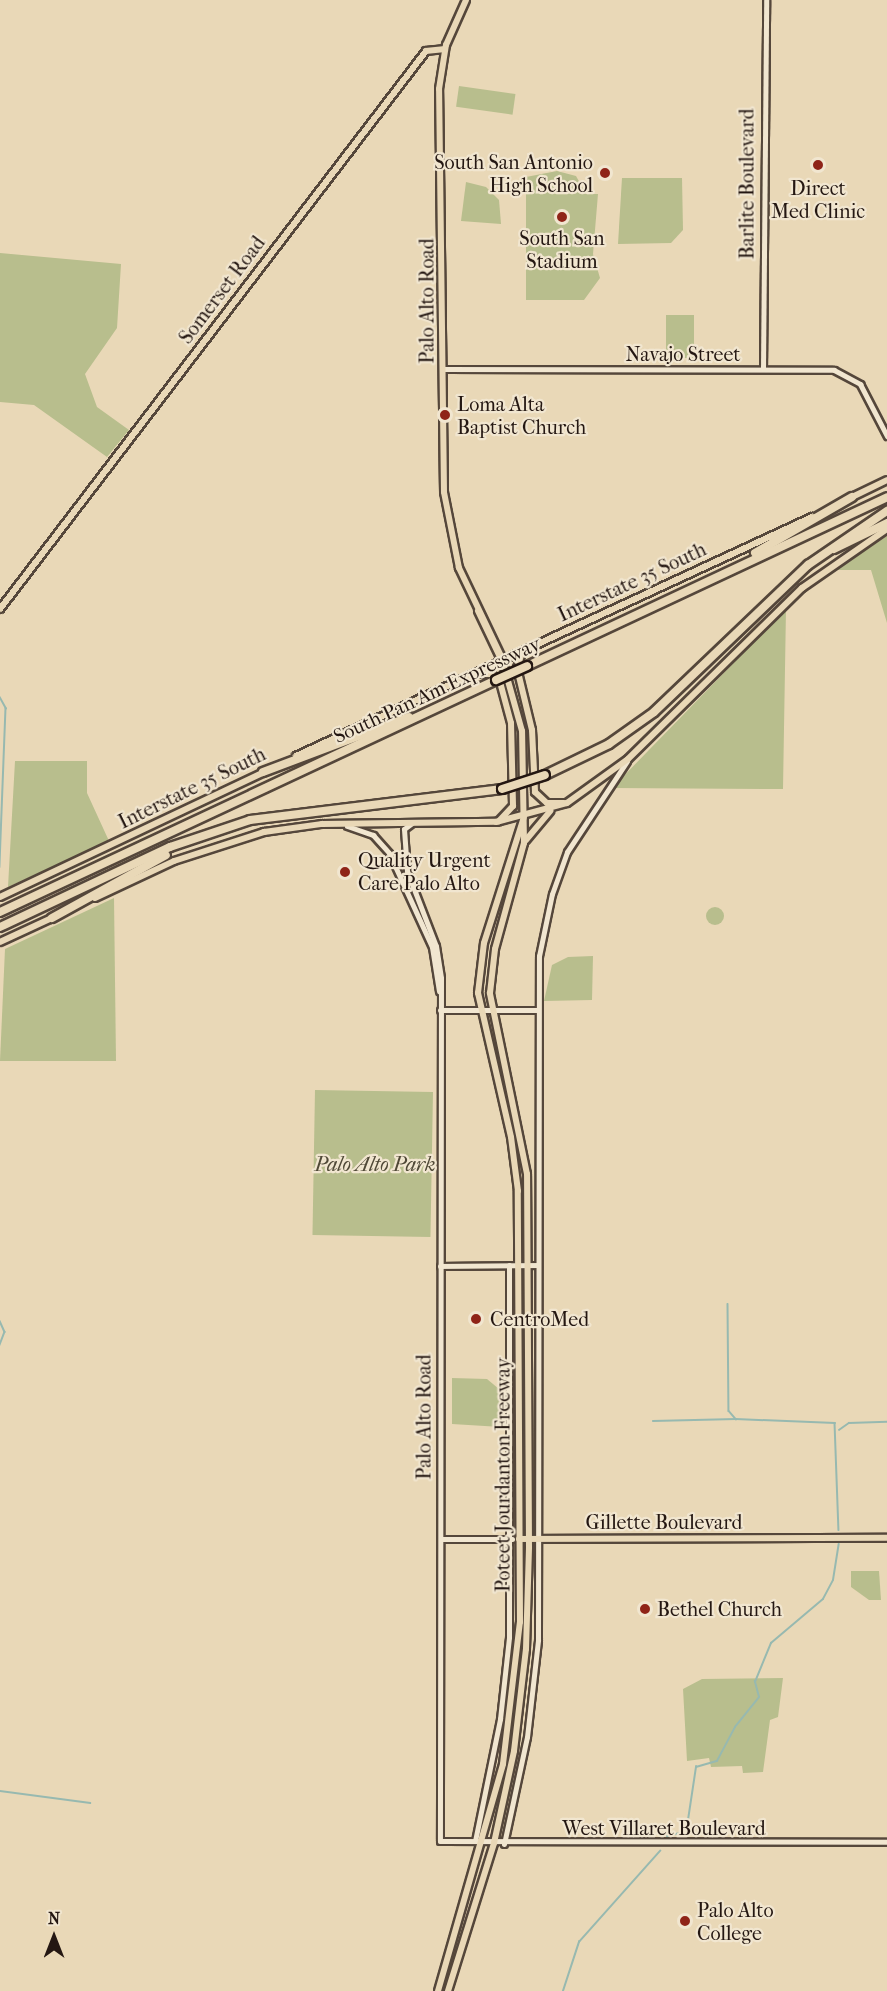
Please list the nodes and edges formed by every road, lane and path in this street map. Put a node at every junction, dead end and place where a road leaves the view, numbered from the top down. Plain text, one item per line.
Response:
1 (466, 0) edge
2 (766, 0) edge
3 (445, 49) junction
4 (443, 369) junction
5 (763, 369) junction
6 (887, 436) edge
7 (887, 480) edge
8 (852, 497) junction
9 (887, 497) edge
10 (887, 511) edge
11 (887, 524) edge
12 (887, 529) edge
13 (454, 552) joint
14 (803, 570) junction
15 (715, 578) junction
16 (0, 609) edge
17 (495, 649) junction
18 (520, 653) junction
19 (502, 661) junction
20 (486, 667) junction
21 (472, 674) junction
22 (496, 680) junction
23 (628, 759) junction
24 (263, 772) junction
25 (567, 803) junction
26 (555, 807) junction
27 (524, 817) junction
28 (250, 820) junction
29 (499, 822) junction
30 (412, 823) junction
31 (339, 824) junction
32 (516, 837) junction
33 (524, 843) junction
34 (0, 897) edge
35 (0, 912) edge
36 (52, 918) junction
37 (0, 927) edge
38 (0, 942) edge
39 (440, 992) junction
40 (440, 1010) junction
41 (480, 1010) junction
42 (490, 1010) junction
43 (537, 1010) junction
44 (509, 1265) junction
45 (519, 1265) junction
46 (528, 1265) junction
47 (538, 1265) junction
48 (440, 1266) junction
49 (887, 1538) edge
50 (441, 1539) junction
51 (510, 1539) junction
52 (519, 1539) junction
53 (528, 1539) junction
54 (539, 1539) junction
55 (440, 1841) joint
56 (475, 1841) junction
57 (484, 1842) junction
58 (887, 1842) edge
59 (494, 1843) junction
60 (504, 1844) junction
61 (438, 1991) edge
62 (448, 1991) edge

1 - 3 main road
2 - 5 street, Barlite Boulevard
3 - 4 main road, Palo Alto Road
3 - 16 main road, Somerset Road
4 - 5 street, Navajo Street
4 - 13 main road, Palo Alto Road
5 - 6 street, Navajo Street
7 - 8 main road, Interstate 35 South
8 - 15 highway
8 - 18 main road, Interstate 35 South
9 - 15 highway, South Pan Am Expressway
10 - 14 highway
11 - 14 highway
12 - 23 main road
13 - 17 main road, Poteet Jourdanton Freeway
14 - 28 highway, bridge
15 - 22 highway, South Pan Am Expressway, bridge
17 - 18 main road
17 - 19 main road, Poteet Jourdanton Freeway
17 - 20 main road
18 - 19 main road, Interstate 35 South
18 - 25 main road
19 - 20 main road, Interstate 35 South
19 - 27 main road, Poteet Jourdanton Freeway
20 - 21 main road, Interstate 35 South
21 - 24 main road, Interstate 35 South
21 - 29 main road
22 - 24 highway
22 - 35 highway, South Pan Am Expressway
23 - 25 main road
23 - 43 street, Poteet Jourdanton Freeway
24 - 34 main road, Interstate 35 South
25 - 26 main road
26 - 27 main road
26 - 33 main road
27 - 29 main road
27 - 32 main road, Poteet Jourdanton Freeway
27 - 33 main road, Poteet Jourdanton Freeway
28 - 36 highway
28 - 37 highway
29 - 30 main road
29 - 32 main road
30 - 31 main road
30 - 39 street, Palo Alto Road
31 - 36 main road
31 - 39 street, Palo Alto Road
32 - 41 main road, Poteet Jourdanton Freeway
33 - 42 main road, Poteet Jourdanton Freeway
36 - 38 main road
39 - 40 street, Palo Alto Road
40 - 41 street
40 - 48 street, Palo Alto Road
41 - 42 street
41 - 45 main road, Poteet Jourdanton Freeway
42 - 43 street
42 - 46 main road, Poteet Jourdanton Freeway
43 - 47 street, Poteet Jourdanton Freeway
44 - 45 street
44 - 48 street
44 - 51 street, Poteet Jourdanton Freeway
45 - 46 street
45 - 52 main road, Poteet Jourdanton Freeway
46 - 47 street
46 - 53 main road, Poteet Jourdanton Freeway
47 - 54 street, Poteet Jourdanton Freeway
48 - 50 street, Palo Alto Road
49 - 54 main road, Gillette Boulevard
50 - 51 street, Gillette Boulevard
50 - 55 street, Palo Alto Road
51 - 52 street, Gillette Boulevard
51 - 56 street, Poteet Jourdanton Freeway
52 - 53 main road, Gillette Boulevard
52 - 57 main road, Poteet Jourdanton Freeway
53 - 54 main road, Gillette Boulevard
53 - 59 main road, Poteet Jourdanton Freeway
54 - 60 street, Poteet Jourdanton Freeway
55 - 56 street, West Villaret Boulevard
56 - 57 street, West Villaret Boulevard
57 - 59 street, West Villaret Boulevard
57 - 61 main road, Poteet Jourdanton Freeway
58 - 60 street, West Villaret Boulevard
59 - 60 street, West Villaret Boulevard
59 - 62 main road, Poteet Jourdanton Freeway

